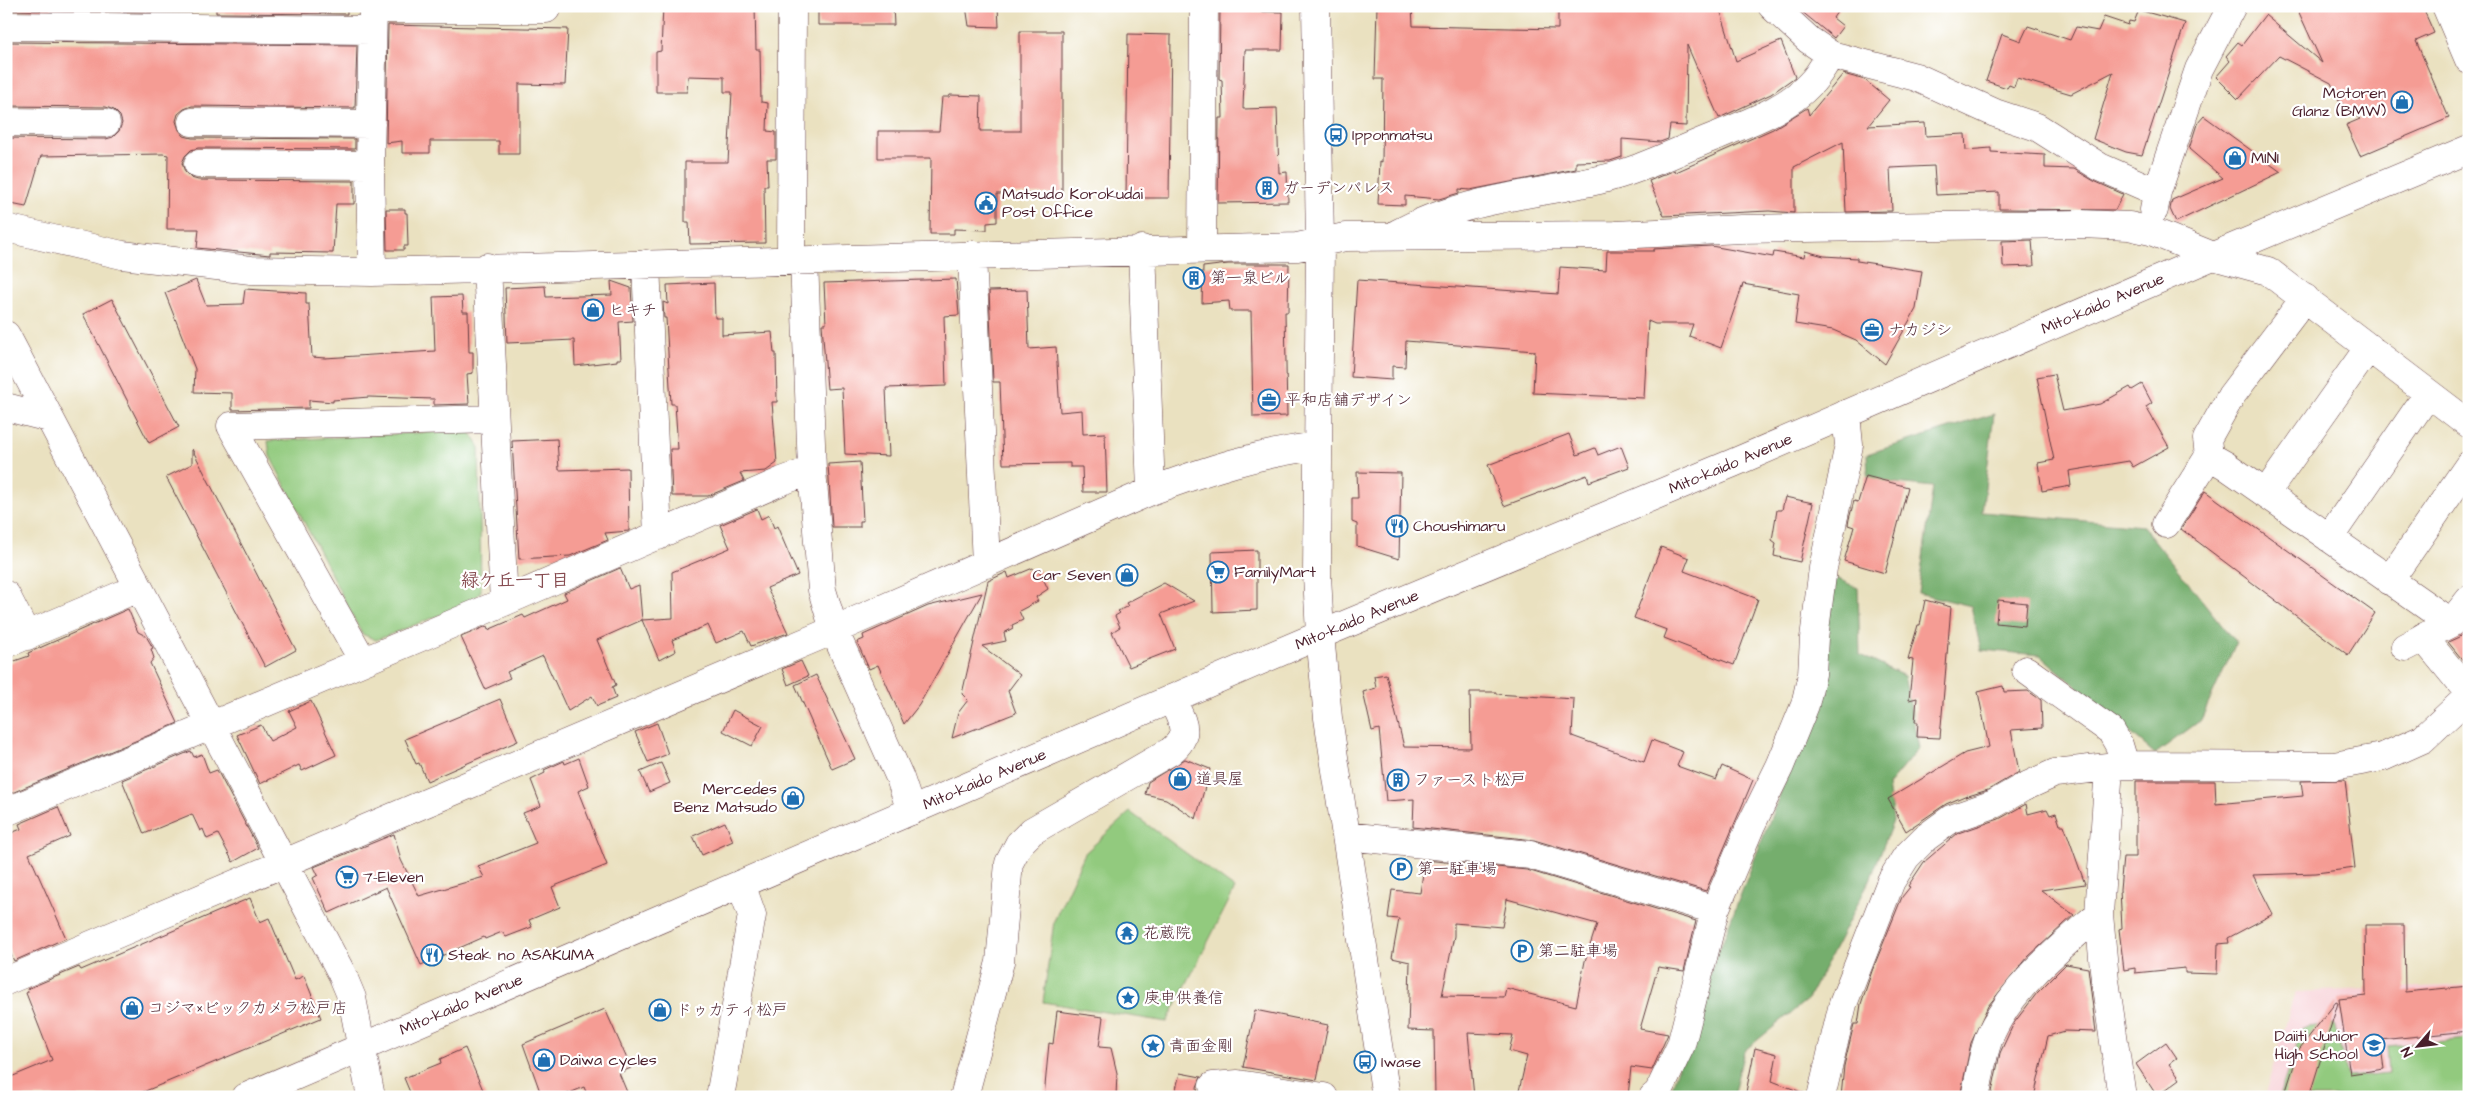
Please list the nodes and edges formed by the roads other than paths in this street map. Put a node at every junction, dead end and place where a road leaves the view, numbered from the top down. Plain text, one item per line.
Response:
1 (792, 6) edge
2 (1204, 6) edge
3 (1316, 6) edge
4 (1772, 6) edge
5 (2232, 6) edge
6 (2446, 6) edge
7 (546, 8) dead end
8 (372, 15) edge
9 (6, 26) edge
10 (1831, 55) junction
11 (2469, 60) edge
12 (6, 122) edge
13 (192, 122) dead end
14 (106, 123) dead end
15 (371, 124) junction
16 (2469, 149) edge
17 (198, 164) dead end
18 (370, 165) junction
19 (2157, 192) junction
20 (6, 228) edge
21 (2151, 231) junction
22 (1390, 237) junction
23 (1320, 242) junction
24 (1202, 248) junction
25 (1142, 249) junction
26 (972, 255) junction
27 (2213, 256) junction
28 (798, 260) junction
29 (646, 264) junction
30 (487, 267) junction
31 (372, 272) junction
32 (2305, 298) junction
33 (6, 335) edge
34 (2369, 347) junction
35 (2428, 394) junction
36 (6, 407) edge
37 (1846, 414) junction
38 (49, 418) junction
39 (494, 419) junction
40 (2469, 424) edge
41 (1318, 446) junction
42 (2208, 456) junction
43 (2469, 466) edge
44 (812, 470) junction
45 (1151, 491) junction
46 (2266, 494) junction
47 (2166, 524) dead end
48 (658, 536) junction
49 (2328, 538) junction
50 (986, 564) junction
51 (2389, 581) junction
52 (138, 588) junction
53 (6, 595) edge
54 (2469, 600) edge
55 (504, 602) junction
56 (2451, 623) junction
57 (834, 630) junction
58 (1320, 635) junction
59 (17, 640) edge
60 (363, 661) junction
61 (2026, 670) dead end
62 (2469, 694) edge
63 (1172, 699) junction
64 (210, 725) junction
65 (2117, 766) junction
66 (911, 811) junction
67 (6, 812) edge
68 (1346, 836) junction
69 (284, 861) junction
70 (741, 884) junction
71 (1715, 910) junction
72 (2099, 914) junction
73 (6, 981) edge
74 (363, 1046) junction
75 (1213, 1086) dead end
76 (246, 1097) edge
77 (371, 1097) edge
78 (720, 1097) edge
79 (964, 1097) edge
80 (1324, 1097) edge
81 (1386, 1097) edge
82 (1653, 1097) edge
83 (1821, 1097) edge
84 (1975, 1097) edge
85 (2122, 1097) edge

1 - 28 main road
2 - 24 main road
3 - 23 main road
4 - 10 main road
5 - 19 main road
6 - 11 main road
7 - 8 main road
8 - 9 main road
8 - 15 main road
10 - 19 main road
10 - 22 main road
12 - 14 main road
13 - 15 main road
15 - 18 main road
16 - 27 main road, Mito-kaido Avenue
17 - 18 main road
18 - 31 main road
19 - 21 main road
20 - 31 main road
21 - 22 main road
21 - 27 main road
22 - 23 main road
23 - 24 main road
23 - 41 main road
24 - 25 main road
25 - 26 main road
25 - 45 main road
26 - 28 main road
26 - 50 main road
27 - 32 main road
27 - 37 main road, Mito-kaido Avenue
28 - 29 main road
28 - 44 main road
29 - 30 main road
29 - 48 main road
30 - 31 main road
30 - 39 main road
32 - 34 main road
32 - 42 main road
33 - 38 main road
34 - 35 main road
34 - 46 main road
35 - 40 main road
35 - 49 main road
36 - 38 main road
37 - 58 main road, Mito-kaido Avenue
37 - 71 main road
38 - 52 main road
39 - 55 main road
39 - 60 main road
41 - 45 main road
41 - 58 main road
42 - 46 main road
42 - 47 main road
43 - 51 main road
44 - 48 main road
44 - 57 main road
45 - 50 main road
46 - 49 main road
48 - 55 main road
49 - 51 main road
50 - 57 main road
51 - 56 main road
52 - 59 main road
52 - 64 main road
53 - 59 main road
54 - 56 main road
55 - 60 main road
56 - 62 main road
57 - 66 main road
57 - 69 main road
58 - 63 main road, Mito-kaido Avenue
58 - 68 main road
60 - 64 main road
61 - 65 main road
62 - 65 main road
63 - 66 main road, Mito-kaido Avenue
63 - 79 main road
64 - 67 main road
64 - 69 main road
65 - 72 main road
65 - 83 main road
66 - 70 main road, Mito-kaido Avenue
68 - 71 main road
68 - 81 main road
69 - 73 main road
69 - 74 main road
70 - 74 main road, Mito-kaido Avenue
70 - 78 main road
71 - 82 main road
72 - 84 main road
72 - 85 main road
74 - 76 main road, Mito-kaido Avenue
74 - 77 main road
75 - 80 main road

